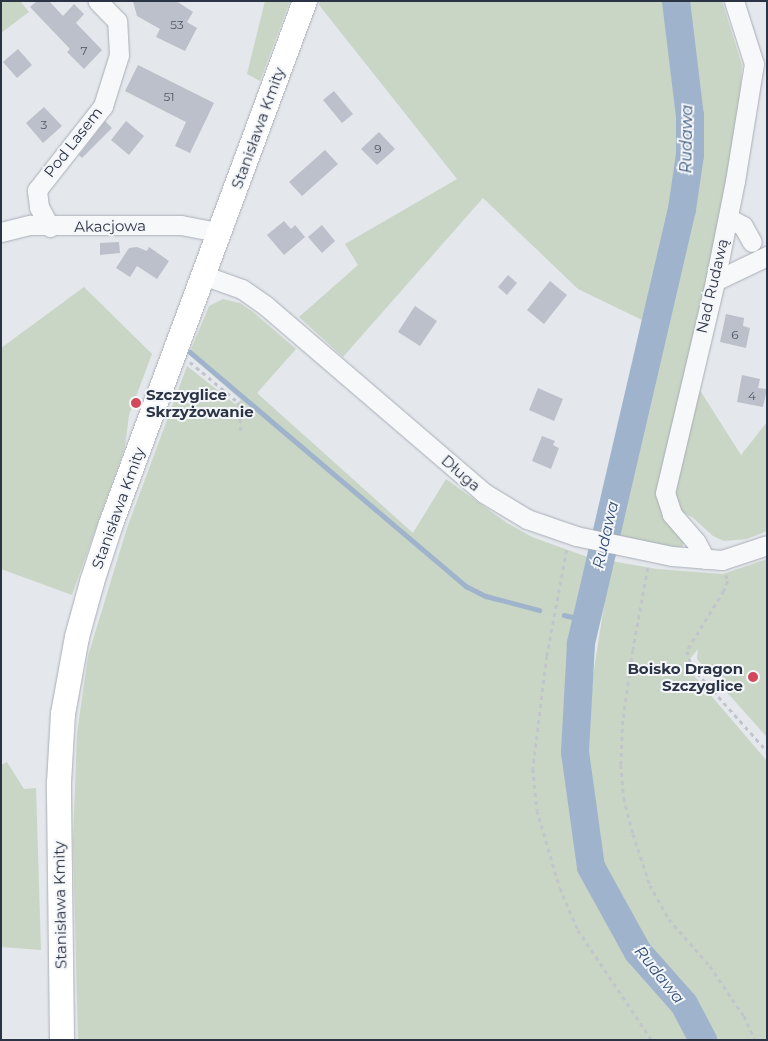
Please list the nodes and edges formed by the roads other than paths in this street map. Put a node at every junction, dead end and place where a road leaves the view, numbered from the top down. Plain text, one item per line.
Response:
1 (98, 1) edge
2 (305, 1) edge
3 (734, 1) edge
4 (728, 218) junction
5 (50, 227) junction
6 (1, 232) edge
7 (218, 232) junction
8 (752, 242) dead end
9 (767, 256) edge
10 (203, 275) junction
11 (715, 281) junction
12 (767, 545) edge
13 (714, 560) junction
14 (62, 1040) edge

1 - 5 street, Pod Lasem
2 - 7 main road, Stanisława Kmity
3 - 4 street, Nad Rudawą
4 - 8 street
4 - 11 street, Nad Rudawą
5 - 6 street, Akacjowa
5 - 7 street, Akacjowa
7 - 10 main road, Stanisława Kmity
9 - 11 street
10 - 13 street, Długa
10 - 14 main road, Stanisława Kmity
11 - 13 street, Nad Rudawą
12 - 13 street, Długa

